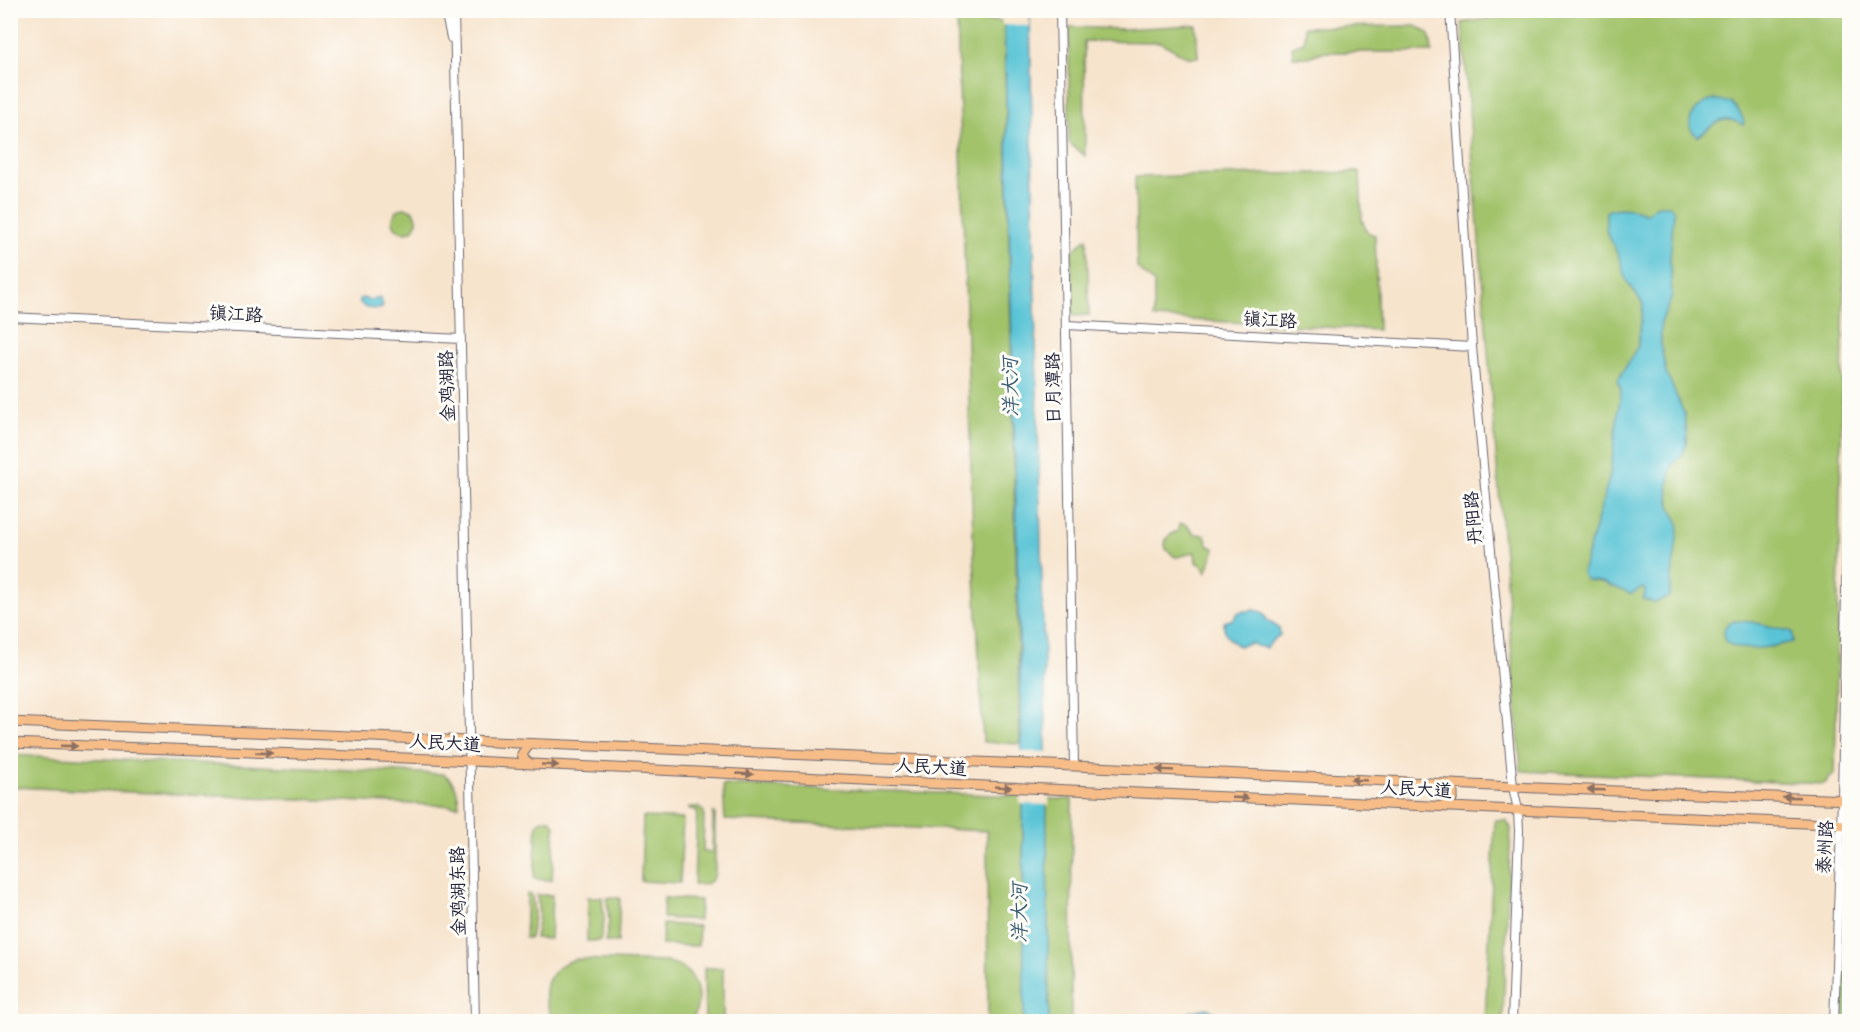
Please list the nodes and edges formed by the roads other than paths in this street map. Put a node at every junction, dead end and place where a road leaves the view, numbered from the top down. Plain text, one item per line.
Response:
1 (446, 10) edge
2 (454, 10) edge
3 (1060, 10) edge
4 (1450, 10) edge
5 (455, 63) junction
6 (10, 316) edge
7 (1067, 325) junction
8 (461, 339) junction
9 (1472, 347) junction
10 (1850, 386) edge
11 (10, 722) edge
12 (404, 739) junction
13 (471, 742) junction
14 (10, 743) edge
15 (529, 745) junction
16 (403, 758) junction
17 (471, 761) junction
18 (530, 764) junction
19 (1074, 766) junction
20 (1447, 784) junction
21 (1513, 787) junction
22 (1846, 800) edge
23 (1443, 807) junction
24 (1518, 810) junction
25 (1845, 825) edge
26 (475, 1022) edge
27 (1512, 1022) edge
28 (1834, 1022) edge

1 - 5 street
2 - 5 street, 金鸡湖路
3 - 7 street, 日月潭路
4 - 9 street, 丹阳路
5 - 8 street, 金鸡湖路
6 - 8 street, 镇江路
7 - 9 street, 镇江路
7 - 19 street, 日月潭路
8 - 13 street, 金鸡湖路
9 - 21 street, 丹阳路
10 - 22 street, 泰州路
11 - 12 main road, 人民大道
12 - 13 main road, 人民大道
12 - 16 main road
13 - 15 main road, 人民大道
13 - 17 street, 金鸡湖路
14 -> 16 main road, 人民大道
15 - 18 main road
15 - 19 main road, 人民大道
16 - 17 main road, 人民大道
17 - 18 main road, 人民大道
17 - 26 street, 金鸡湖东路
18 -> 23 main road, 人民大道
20 -> 19 main road, 人民大道
20 - 21 main road, 人民大道
20 - 23 main road
22 -> 21 main road, 人民大道
21 - 24 street, 丹阳路
22 - 25 street, 泰州路
23 - 24 main road, 人民大道
24 - 25 main road, 人民大道
24 - 27 street, 丹阳路
25 - 28 street, 泰州路

